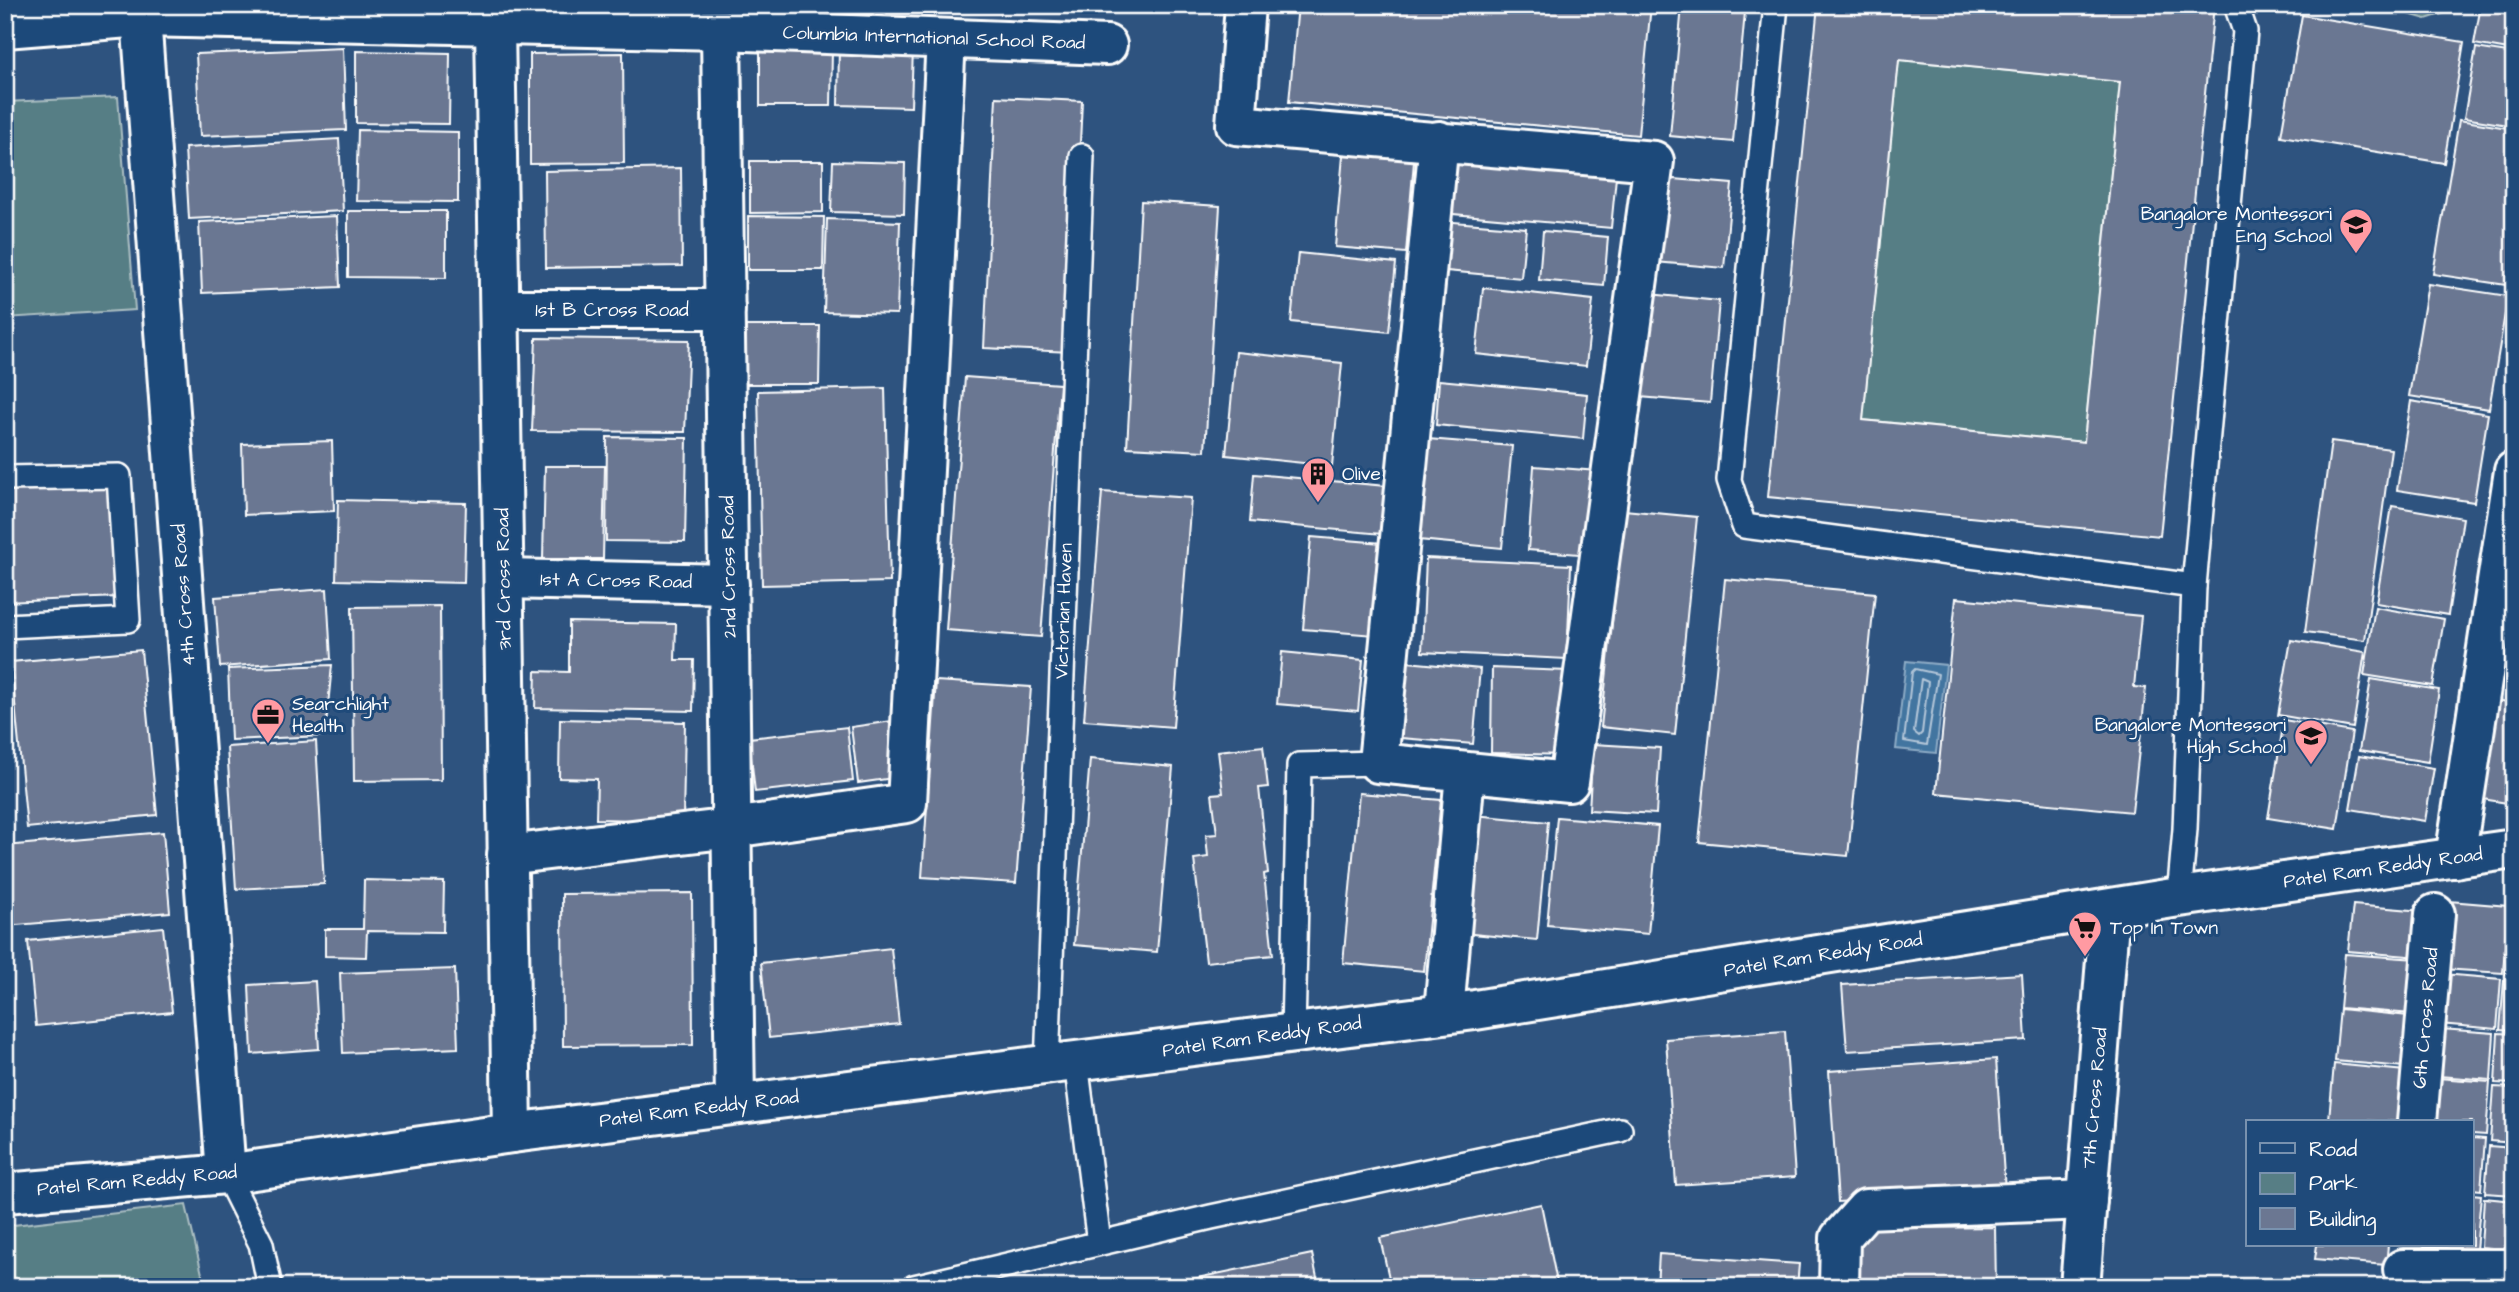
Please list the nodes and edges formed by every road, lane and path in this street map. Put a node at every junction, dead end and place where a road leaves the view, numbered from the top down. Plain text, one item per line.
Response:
1 (1245, 5) edge
2 (1776, 5) edge
3 (2236, 5) edge
4 (141, 17) junction
5 (495, 24) junction
6 (5, 28) edge
7 (721, 30) junction
8 (946, 39) junction
9 (1107, 45) dead end
10 (1439, 141) junction
11 (1082, 156) dead end
12 (500, 309) junction
13 (725, 309) junction
14 (5, 478) edge
15 (2512, 491) edge
16 (504, 579) junction
17 (729, 584) junction
18 (2194, 586) junction
19 (5, 626) edge
20 (1378, 764) junction
21 (1465, 774) junction
22 (732, 828) junction
23 (2514, 849) edge
24 (508, 855) junction
25 (2455, 858) junction
26 (2179, 897) junction
27 (2110, 909) junction
28 (2435, 914) dead end
29 (1444, 1012) junction
30 (1293, 1034) junction
31 (1061, 1063) junction
32 (736, 1104) junction
33 (2417, 1120) edge
34 (1620, 1130) dead end
35 (512, 1133) junction
36 (226, 1174) junction
37 (5, 1193) edge
38 (2087, 1200) junction
39 (1099, 1243) junction
40 (2401, 1267) edge
41 (2514, 1269) edge
42 (270, 1287) edge
43 (914, 1287) edge
44 (1839, 1287) edge
45 (2080, 1287) edge

1 - 10 street
2 - 18 lane
3 - 18 lane
4 - 5 street, Columbia International School Road
4 - 6 street, Columbia International School Road
4 - 36 street, 4th Cross Road
5 - 7 street, Columbia International School Road
5 - 12 street, 3rd Cross Road
7 - 8 street, Columbia International School Road
7 - 13 street, 2nd Cross Road
8 - 9 street, Columbia International School Road
8 - 22 street
10 - 20 street
10 - 21 street
11 - 31 lane, Victorian Haven
12 - 13 street, 1st B Cross Road
12 - 16 street, 3rd Cross Road
13 - 17 street, 2nd Cross Road
14 - 19 lane
15 - 25 street
16 - 17 street, 1st A Cross Road
16 - 24 street, 3rd Cross Road
17 - 22 street, 2nd Cross Road
18 - 26 lane
20 - 21 street
20 - 30 lane
21 - 29 street
22 - 24 street
22 - 32 street, 2nd Cross Road
23 - 25 street, Patel Ram Reddy Road
24 - 35 street, 3rd Cross Road
25 - 26 street, Patel Ram Reddy Road
26 - 27 street, Patel Ram Reddy Road
27 - 29 street, Patel Ram Reddy Road
27 - 38 street, 7th Cross Road
28 - 33 street, 6th Cross Road
29 - 30 street, Patel Ram Reddy Road
30 - 31 street, Patel Ram Reddy Road
31 - 32 street, Patel Ram Reddy Road
31 - 39 lane, Victorian Haven
32 - 35 street, Patel Ram Reddy Road
34 - 39 lane
35 - 36 street, Patel Ram Reddy Road
36 - 37 street, Patel Ram Reddy Road
36 - 42 lane
38 - 44 street
38 - 45 street, 7th Cross Road
39 - 43 lane
40 - 41 street

